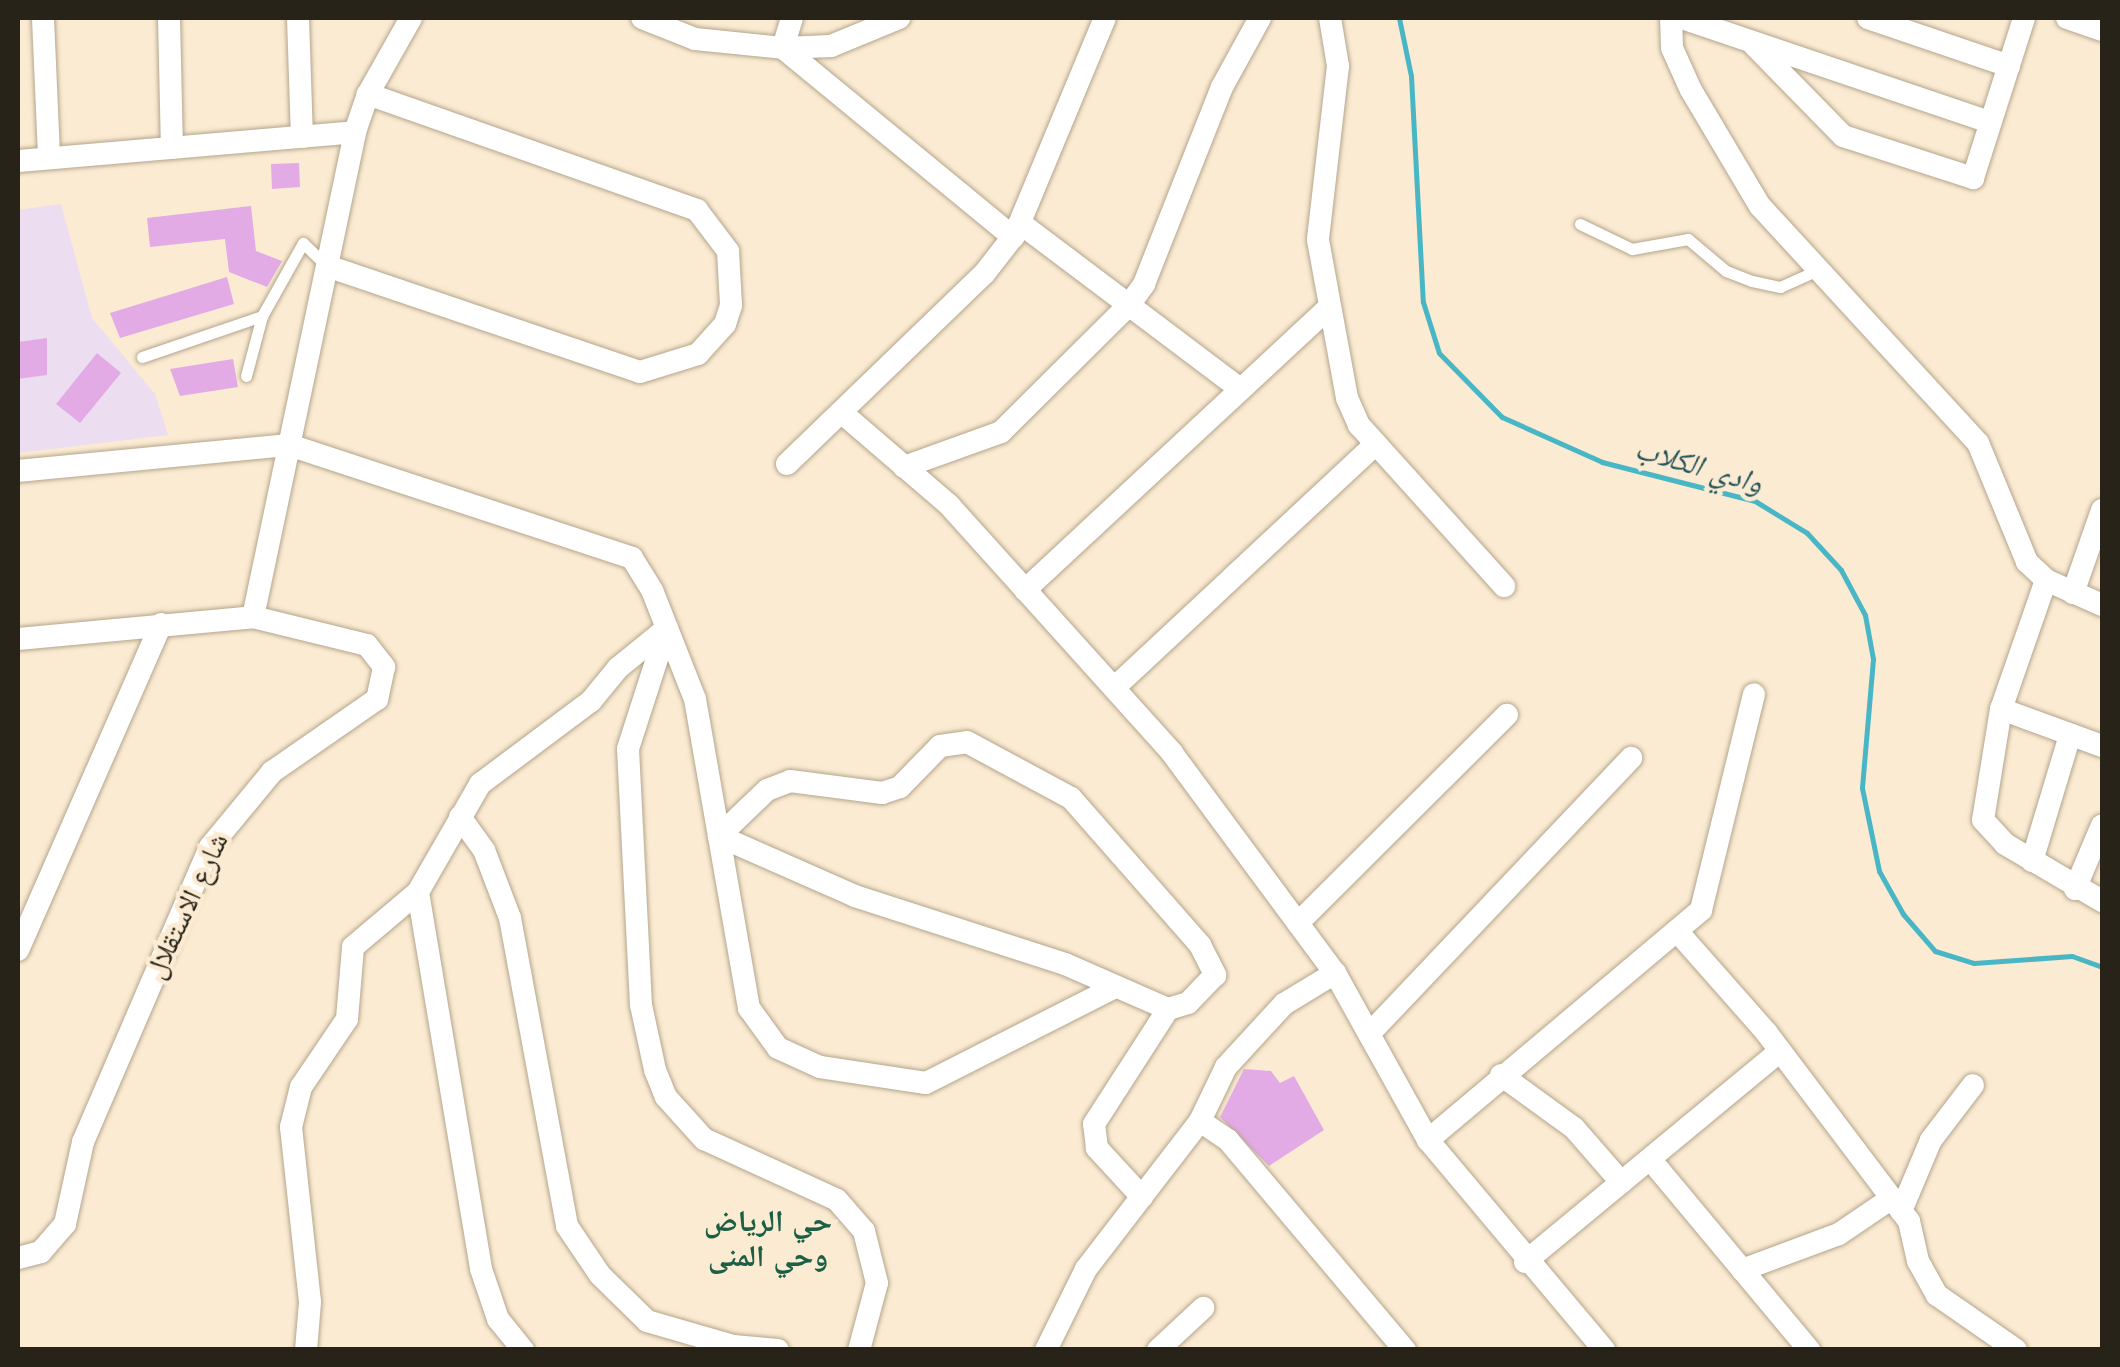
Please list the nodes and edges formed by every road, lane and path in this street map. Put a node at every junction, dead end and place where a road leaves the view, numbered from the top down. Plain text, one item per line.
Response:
1 (43, 18) edge
2 (169, 18) edge
3 (298, 18) edge
4 (411, 18) edge
5 (642, 18) edge
6 (792, 18) edge
7 (899, 18) edge
8 (1105, 18) edge
9 (1260, 18) edge
10 (1330, 18) edge
11 (1670, 18) edge
12 (1682, 18) edge
13 (1868, 18) edge
14 (2024, 18) edge
15 (2068, 18) edge
16 (2102, 30) edge
17 (1754, 44) junction
18 (783, 48) junction
19 (2008, 66) junction
20 (368, 94) junction
21 (1990, 122) junction
22 (355, 132) junction
23 (302, 137) junction
24 (172, 148) junction
25 (49, 158) junction
26 (18, 161) edge
27 (1580, 224) dead end
28 (1017, 230) junction
29 (327, 266) junction
30 (1818, 270) junction
31 (1129, 305) junction
32 (1328, 308) junction
33 (262, 316) junction
34 (142, 357) dead end
35 (246, 376) dead end
36 (1240, 389) junction
37 (841, 412) junction
38 (1376, 444) junction
39 (289, 445) junction
40 (787, 464) dead end
41 (904, 467) junction
42 (18, 471) edge
43 (2102, 510) edge
44 (2046, 580) junction
45 (1504, 586) dead end
46 (1025, 590) junction
47 (2073, 593) junction
48 (2102, 605) edge
49 (253, 617) junction
50 (161, 624) junction
51 (667, 628) junction
52 (18, 640) edge
53 (1114, 688) junction
54 (1754, 694) dead end
55 (2001, 709) junction
56 (1507, 715) dead end
57 (2070, 735) junction
58 (2102, 746) edge
59 (1631, 758) dead end
60 (460, 817) junction
61 (2102, 826) edge
62 (719, 836) junction
63 (2032, 861) junction
64 (2075, 889) junction
65 (418, 892) junction
66 (2102, 901) edge
67 (1298, 923) junction
68 (1677, 931) junction
69 (18, 950) edge
70 (1335, 974) junction
71 (1113, 988) junction
72 (1168, 1009) junction
73 (1371, 1032) junction
74 (1780, 1051) junction
75 (1501, 1074) junction
76 (1973, 1085) dead end
77 (1200, 1121) junction
78 (1428, 1140) junction
79 (1650, 1158) junction
80 (1621, 1182) junction
81 (1142, 1197) junction
82 (1896, 1204) junction
83 (18, 1258) edge
84 (1524, 1262) junction
85 (1742, 1270) junction
86 (1203, 1308) dead end
87 (1183, 1341) edge
88 (306, 1350) edge
89 (523, 1350) edge
90 (778, 1350) edge
91 (858, 1350) edge
92 (1046, 1350) edge
93 (1158, 1350) edge
94 (1405, 1350) edge
95 (1604, 1350) edge
96 (1808, 1350) edge
97 (2016, 1350) edge

1 - 25 street
2 - 24 street
3 - 23 street
4 - 20 street
5 - 18 street
6 - 18 street
7 - 18 street
8 - 28 street
9 - 31 street
10 - 32 street
11 - 30 street
12 - 17 street
13 - 19 street
14 - 19 street
15 - 16 street
17 - 21 street
17 - 21 street
18 - 28 street
19 - 21 street
20 - 22 street
20 - 29 street
22 - 23 street
22 - 29 street
23 - 24 street
24 - 25 street
25 - 26 street
27 - 30 lane
28 - 31 street
28 - 37 street
29 - 33 lane
29 - 39 street
30 - 44 street
31 - 36 street
31 - 41 street
32 - 36 street
32 - 38 street
33 - 34 lane
33 - 35 lane
36 - 46 street
37 - 40 street
37 - 41 street
38 - 45 street
38 - 53 street
39 - 42 street
39 - 49 street
39 - 51 street
41 - 46 street
43 - 47 street
44 - 47 street
44 - 55 street
46 - 53 street
47 - 48 street
49 - 50 street, شارع الاستقلال
49 - 83 street, شارع الاستقلال
50 - 52 street, شارع الاستقلال
50 - 69 street
51 - 60 street
51 - 62 street
51 - 91 street
53 - 67 street
54 - 68 street
55 - 57 street
55 - 63 street
56 - 67 street
57 - 58 street
57 - 63 street
59 - 73 street
60 - 65 street
60 - 90 street
61 - 64 street
62 - 71 street
62 - 71 street
62 - 72 street
63 - 64 street
64 - 66 street
65 - 88 street
65 - 89 street
67 - 70 street
68 - 74 street
68 - 75 street
70 - 73 street
70 - 77 street
71 - 72 street
72 - 81 street
73 - 78 street
74 - 79 street
74 - 82 street
75 - 78 street
75 - 80 street
76 - 82 street
77 - 81 street
77 - 94 street
78 - 84 street
79 - 80 street
79 - 85 street
80 - 84 street
81 - 92 street
82 - 85 street
82 - 97 street
84 - 95 street
85 - 96 street
86 - 87 street
87 - 93 street

